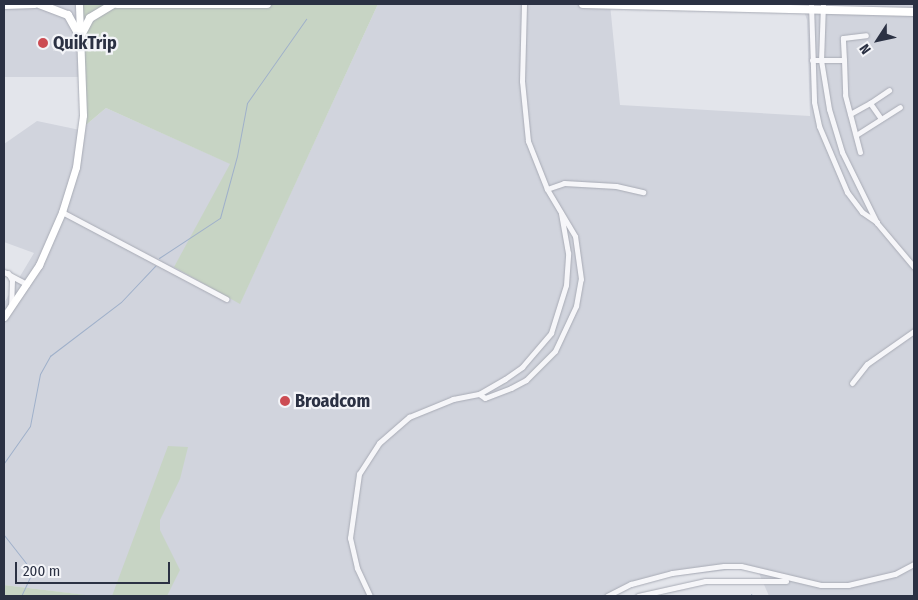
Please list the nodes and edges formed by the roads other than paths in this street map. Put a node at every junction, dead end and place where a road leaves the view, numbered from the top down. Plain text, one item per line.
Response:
1 (35, 4) edge
2 (40, 4) edge
3 (79, 4) edge
4 (113, 4) edge
5 (118, 4) edge
6 (267, 4) edge
7 (524, 4) edge
8 (583, 4) edge
9 (4, 5) edge
10 (811, 7) edge
11 (823, 7) edge
12 (914, 12) edge
13 (866, 35) dead end
14 (80, 38) junction
15 (812, 60) junction
16 (821, 60) junction
17 (844, 60) junction
18 (889, 90) dead end
19 (870, 103) junction
20 (900, 107) dead end
21 (850, 114) junction
22 (881, 119) junction
23 (856, 135) junction
24 (860, 152) dead end
25 (547, 189) junction
26 (643, 192) dead end
27 (62, 212) junction
28 (560, 214) junction
29 (877, 223) junction
30 (914, 267) edge
31 (6, 272) edge
32 (27, 284) junction
33 (226, 299) dead end
34 (11, 306) junction
35 (4, 318) edge
36 (914, 331) edge
37 (852, 383) dead end
38 (479, 394) junction
39 (914, 564) edge
40 (792, 580) junction
41 (370, 596) edge
42 (607, 596) edge
43 (638, 596) edge

1 - 9 highway
2 - 14 highway
3 - 14 main road
4 - 14 highway
5 - 6 highway
7 - 25 street
8 - 10 highway
10 - 11 highway
10 - 15 street
11 - 12 highway
11 - 16 street
13 - 17 street
14 - 27 main road
15 - 16 street
15 - 29 street
16 - 17 street
16 - 29 street
17 - 21 street
18 - 19 street
19 - 21 street
19 - 22 street
20 - 22 street
21 - 23 street
22 - 23 street
23 - 24 street
25 - 26 street
25 - 28 street
27 - 32 main road
27 - 33 street
28 - 38 street
28 - 38 street
29 - 30 street
31 - 32 street
31 - 34 street
32 - 34 main road
34 - 35 main road
36 - 37 street
38 - 41 street
39 - 40 street
40 - 42 street
40 - 43 street

